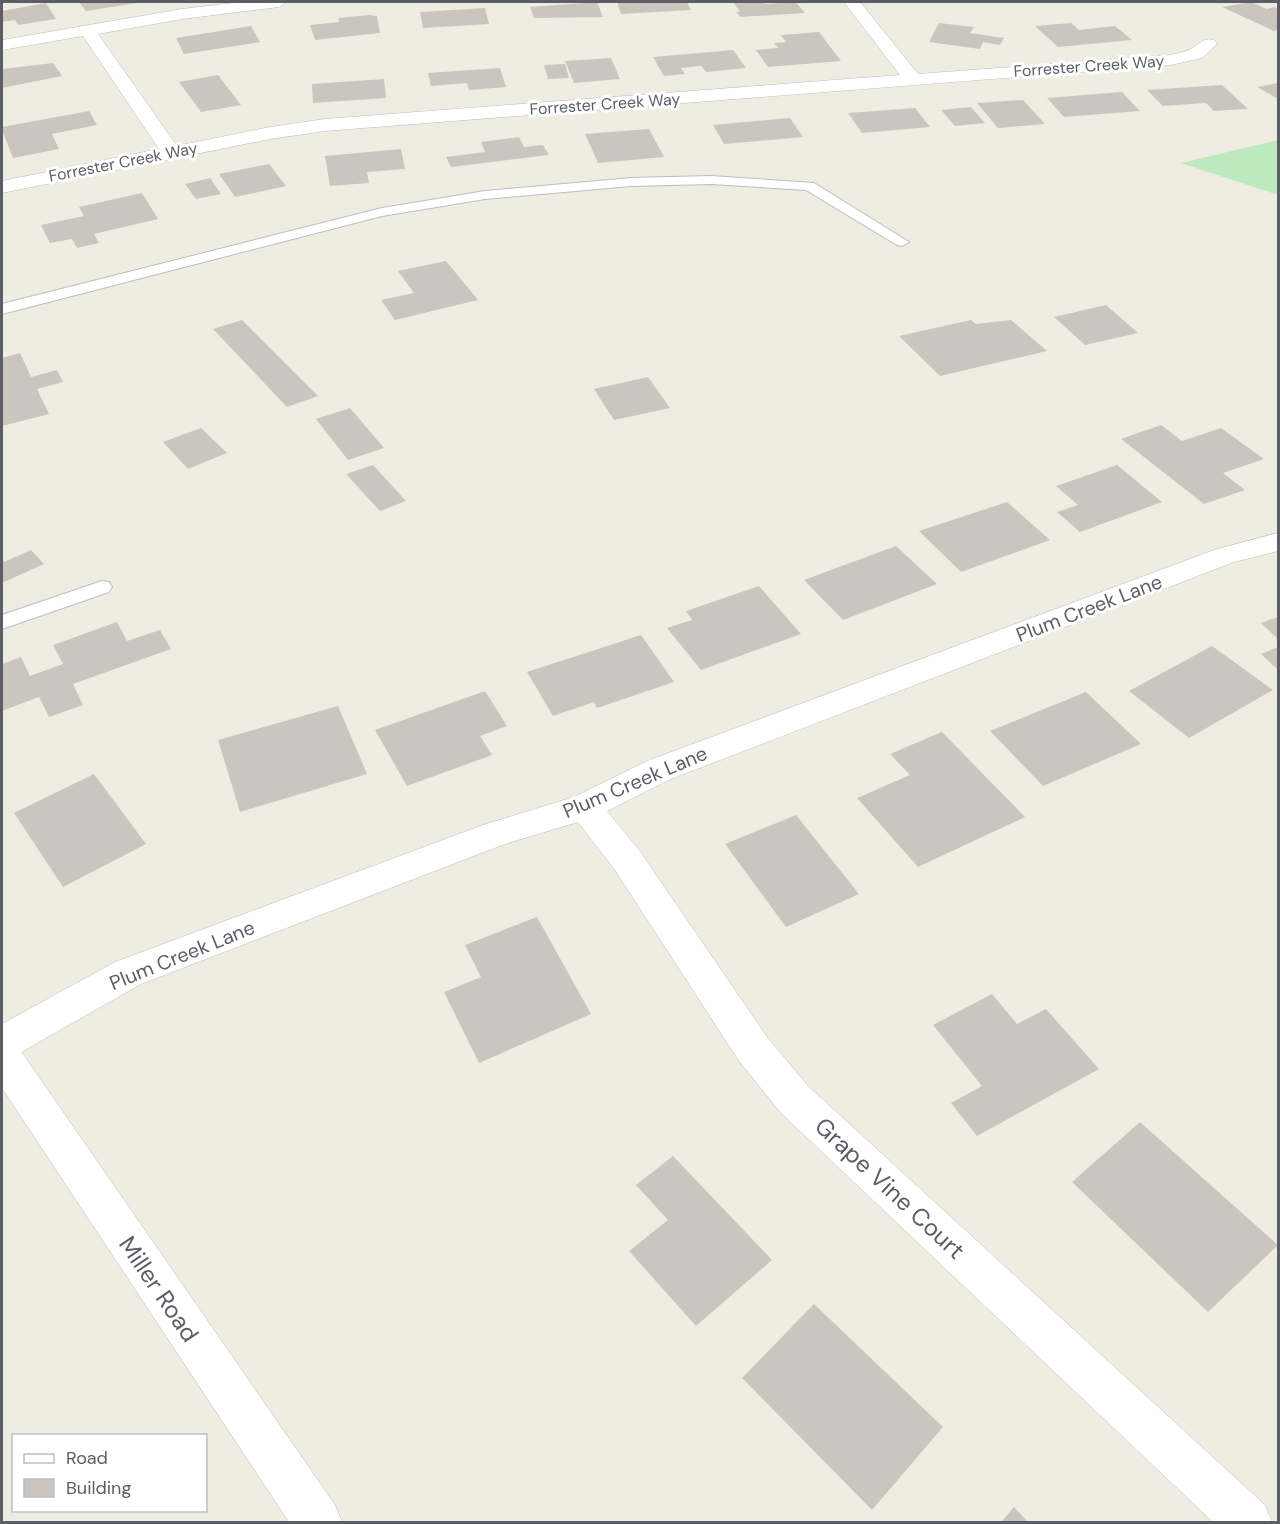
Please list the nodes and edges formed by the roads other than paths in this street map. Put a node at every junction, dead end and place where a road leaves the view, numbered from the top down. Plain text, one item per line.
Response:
1 (279, 2) edge
2 (852, 2) edge
3 (88, 31) junction
4 (1208, 44) dead end
5 (2, 45) edge
6 (912, 79) junction
7 (171, 152) junction
8 (2, 187) edge
9 (902, 242) dead end
10 (2, 309) edge
11 (1278, 542) edge
12 (102, 587) dead end
13 (2, 622) edge
14 (585, 807) junction
15 (2, 1043) edge
16 (2, 1056) edge
17 (318, 1522) edge
18 (1248, 1522) edge

1 - 3 street
2 - 6 street
3 - 5 street
3 - 7 street
4 - 6 street, Forrester Creek Way
6 - 7 street, Forrester Creek Way
7 - 8 street, Forrester Creek Way
9 - 10 lane
11 - 14 street, Plum Creek Lane
12 - 13 lane
14 - 15 street, Plum Creek Lane
14 - 18 street, Grape Vine Court
16 - 17 street, Miller Road

